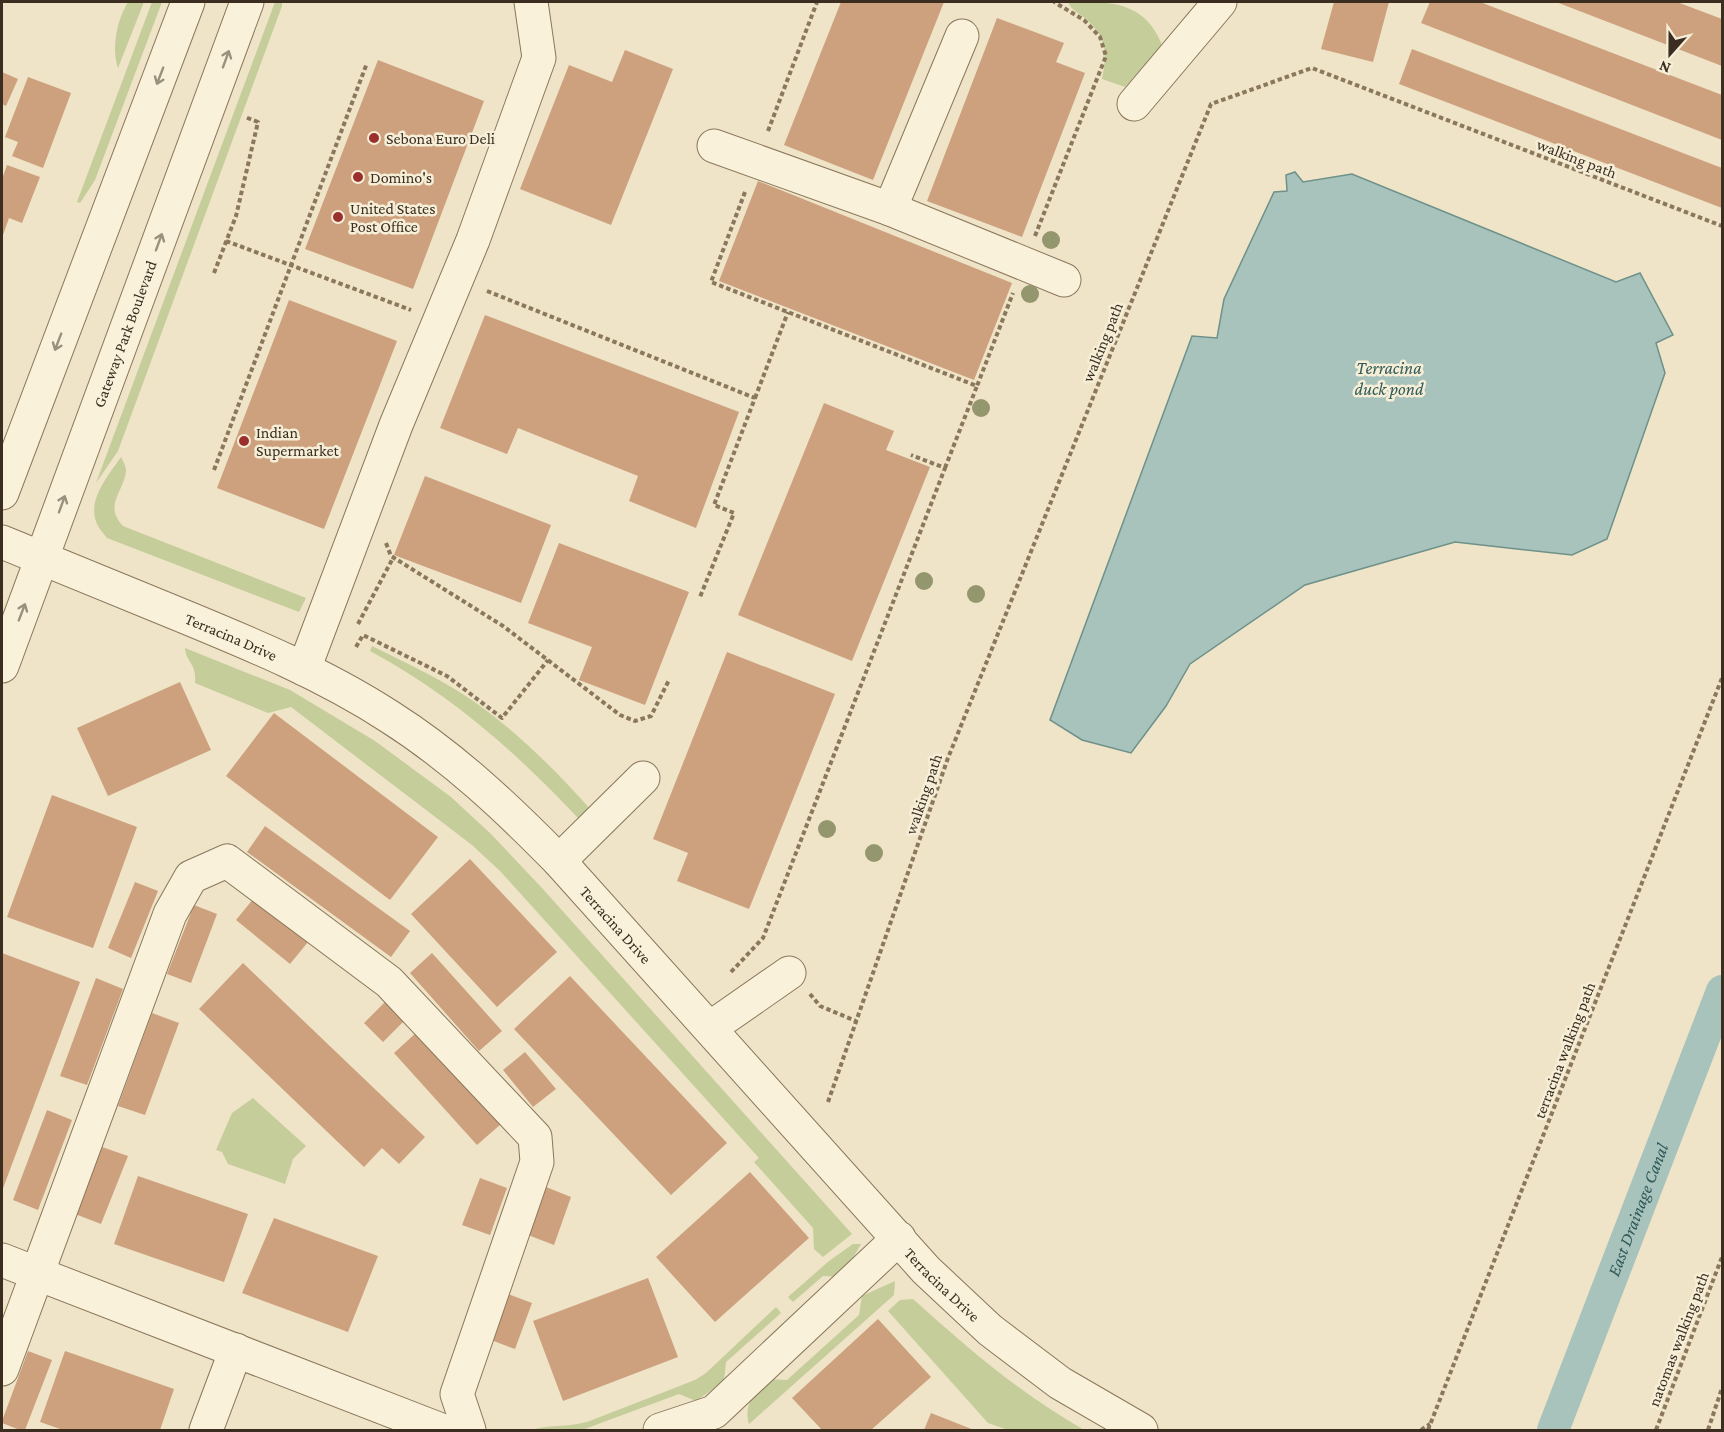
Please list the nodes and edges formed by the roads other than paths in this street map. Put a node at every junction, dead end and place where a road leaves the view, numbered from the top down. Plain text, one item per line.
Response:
1 (188, 2) edge
2 (248, 2) edge
3 (531, 2) edge
4 (1215, 3) edge
5 (962, 36) dead end
6 (1134, 104) dead end
7 (714, 146) dead end
8 (890, 209) junction
9 (1065, 280) dead end
10 (2, 493) edge
11 (2, 542) edge
12 (42, 559) junction
13 (2, 666) edge
14 (304, 669) junction
15 (642, 778) dead end
16 (559, 861) junction
17 (789, 973) dead end
18 (710, 1028) junction
19 (899, 1238) junction
20 (2, 1260) edge
21 (37, 1273) junction
22 (236, 1350) junction
23 (2, 1369) edge
24 (721, 1421) edge
25 (206, 1431) edge
26 (441, 1431) edge
27 (469, 1431) edge
28 (660, 1431) edge
29 (1141, 1431) edge

1 -> 10 street
12 -> 2 street, Gateway Park Boulevard
3 - 14 street
4 - 6 street
5 - 8 street
7 - 8 street
8 - 9 street
11 - 12 street, Terracina Drive
13 -> 12 street, Gateway Park Boulevard
12 - 14 street, Terracina Drive
14 - 16 street, Terracina Drive
15 - 16 street
16 - 18 street, Terracina Drive
17 - 18 street
18 - 19 street, Terracina Drive
19 - 24 street
19 - 29 street, Terracina Drive
20 - 21 street
21 - 22 street
21 - 23 street
21 - 27 street
22 - 25 street
22 - 26 street
24 - 28 street

